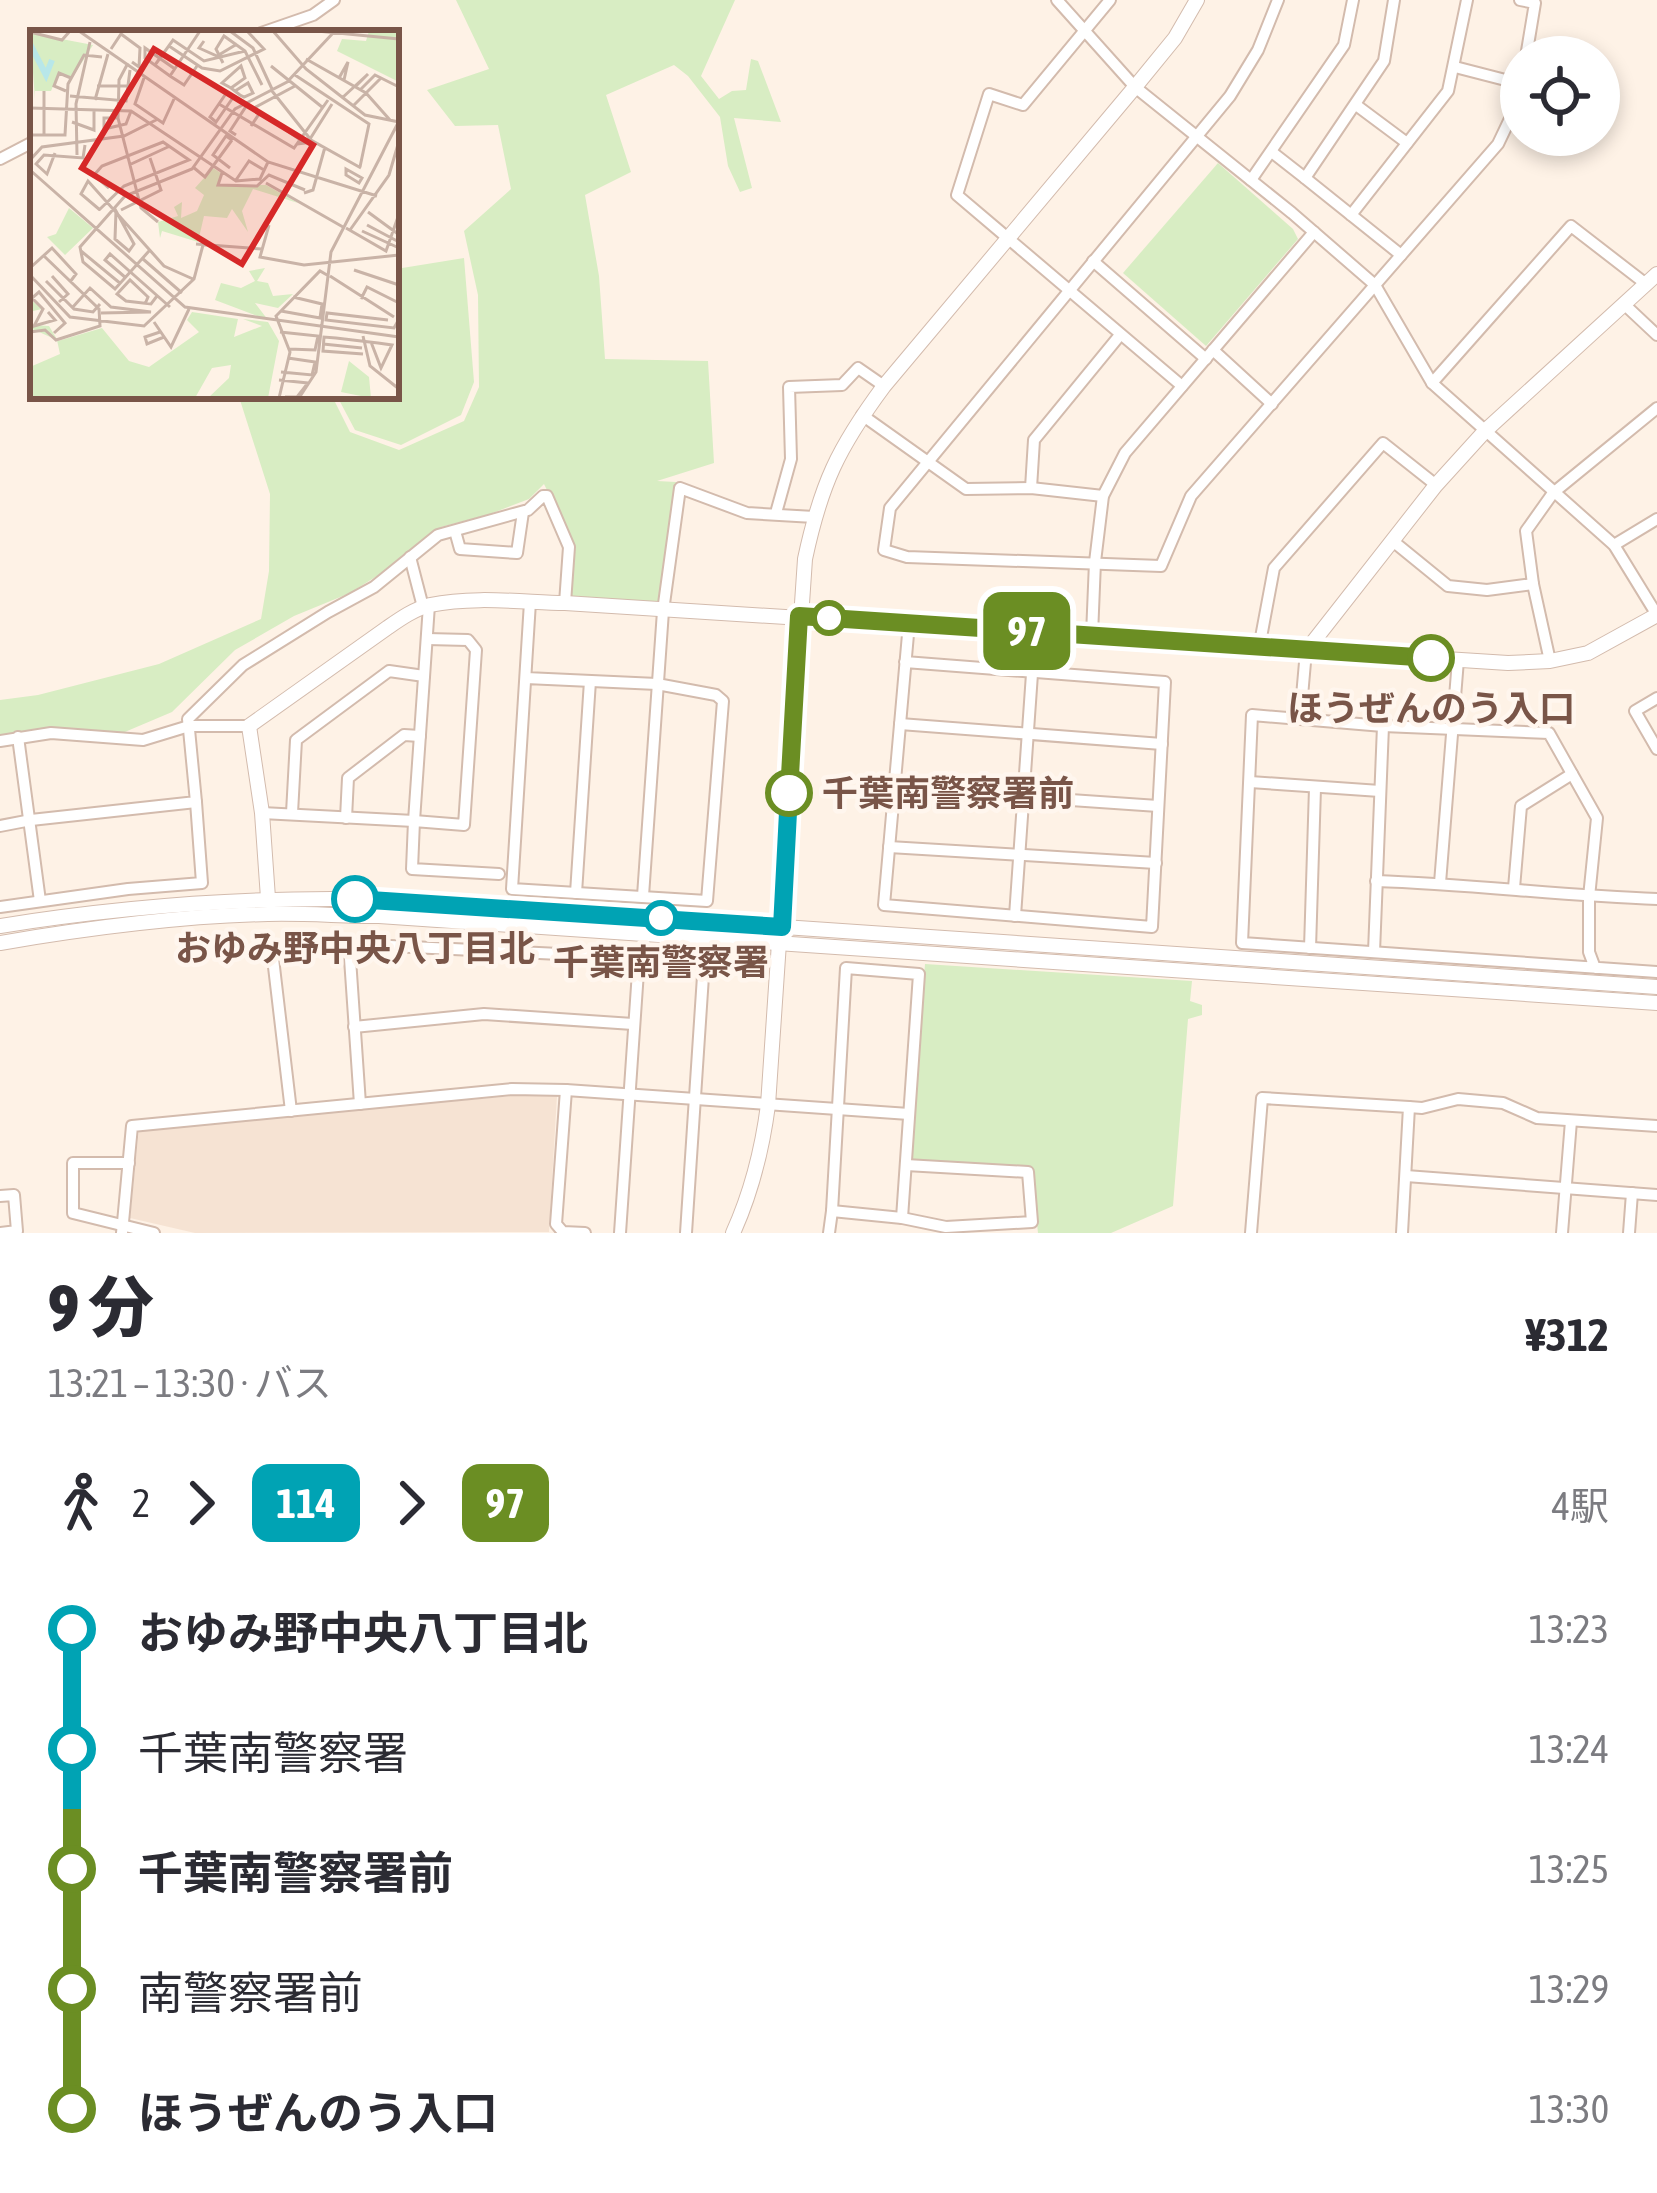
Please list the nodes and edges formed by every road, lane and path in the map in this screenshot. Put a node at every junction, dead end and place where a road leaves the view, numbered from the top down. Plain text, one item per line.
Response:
1 (334, 0) edge
2 (1057, 0) edge
3 (1110, 0) edge
4 (1197, 0) edge
5 (1278, 0) edge
6 (1353, 0) edge
7 (1394, 0) edge
8 (1467, 0) edge
9 (1520, 0) edge
10 (1086, 29) junction
11 (270, 30) edge
12 (1530, 36) edge
13 (1455, 68) junction
14 (1500, 79) edge
15 (1136, 87) junction
16 (1356, 105) junction
17 (1196, 135) junction
18 (1500, 140) edge
19 (1407, 143) junction
20 (30, 144) edge
21 (1273, 153) junction
22 (0, 159) edge
23 (1305, 178) junction
24 (1251, 180) junction
25 (1351, 215) junction
26 (1314, 232) junction
27 (1007, 238) junction
28 (1401, 255) junction
29 (1093, 261) junction
30 (1652, 279) edge
31 (1375, 285) junction
32 (1069, 290) junction
33 (1624, 304) junction
34 (1120, 335) junction
35 (1657, 335) edge
36 (1210, 354) junction
37 (1432, 383) junction
38 (884, 386) junction
39 (1182, 386) junction
40 (1272, 404) junction
41 (1657, 408) edge
42 (862, 415) junction
43 (1485, 431) junction
44 (929, 463) junction
45 (1436, 485) junction
46 (1031, 488) junction
47 (1553, 494) junction
48 (1103, 496) junction
49 (523, 512) junction
50 (776, 513) junction
51 (814, 518) junction
52 (1657, 519) edge
53 (454, 531) junction
54 (1394, 542) junction
55 (1614, 545) junction
56 (410, 557) junction
57 (1095, 562) junction
58 (1534, 584) junction
59 (530, 602) junction
60 (565, 603) junction
61 (426, 606) junction
62 (663, 611) junction
63 (799, 616) junction
64 (1657, 616) edge
65 (909, 623) junction
66 (1035, 632) junction
67 (1092, 635) junction
68 (427, 639) junction
69 (1259, 648) junction
70 (1306, 651) junction
71 (1457, 660) junction
72 (1550, 661) junction
73 (905, 662) junction
74 (1032, 672) junction
75 (424, 676) junction
76 (526, 678) junction
77 (590, 681) junction
78 (657, 684) junction
79 (1657, 698) edge
80 (1300, 719) junction
81 (900, 724) junction
82 (189, 726) junction
83 (250, 726) junction
84 (1383, 726) junction
85 (1452, 728) junction
86 (1028, 734) junction
87 (420, 736) junction
88 (18, 737) junction
89 (0, 741) edge
90 (1162, 744) junction
91 (1657, 749) edge
92 (1572, 774) junction
93 (1250, 782) junction
94 (894, 788) junction
95 (1315, 788) junction
96 (1380, 791) junction
97 (1023, 797) junction
98 (196, 802) junction
99 (1158, 806) junction
100 (262, 813) junction
101 (292, 813) junction
102 (346, 818) junction
103 (31, 820) junction
104 (414, 821) junction
105 (0, 826) edge
106 (889, 848) junction
107 (1019, 855) junction
108 (1156, 863) junction
109 (499, 874) dead end
110 (1376, 881) junction
111 (1440, 884) junction
112 (1514, 888) junction
113 (576, 893) junction
114 (643, 896) junction
115 (1589, 897) junction
116 (268, 898) junction
117 (1657, 899) edge
118 (40, 901) junction
119 (0, 908) edge
120 (1015, 916) junction
121 (0, 926) edge
122 (781, 934) junction
123 (0, 943) edge
124 (349, 944) junction
125 (1310, 948) junction
126 (1374, 952) junction
127 (639, 957) junction
128 (1595, 968) junction
129 (1657, 972) edge
130 (1657, 987) edge
131 (1657, 1003) edge
132 (633, 1024) junction
133 (354, 1027) junction
134 (566, 1090) junction
135 (629, 1094) junction
136 (694, 1099) junction
137 (360, 1104) junction
138 (768, 1106) junction
139 (1409, 1108) junction
140 (291, 1111) junction
141 (838, 1111) junction
142 (909, 1114) junction
143 (1571, 1121) junction
144 (1657, 1126) edge
145 (129, 1162) junction
146 (906, 1165) junction
147 (1406, 1176) junction
148 (1566, 1188) junction
149 (1632, 1192) junction
150 (0, 1196) edge
151 (1657, 1196) edge
152 (832, 1211) junction
153 (902, 1218) junction
154 (122, 1230) edge
155 (0, 1233) edge
156 (154, 1233) edge
157 (585, 1233) edge
158 (620, 1233) edge
159 (686, 1233) edge
160 (733, 1233) edge
161 (829, 1233) edge
162 (1251, 1233) edge
163 (1402, 1233) edge
164 (1562, 1233) edge
165 (1629, 1233) edge

1 - 11 street
2 - 10 street
3 - 10 street
4 - 15 street
5 - 17 street
6 - 21 street
7 - 16 street
8 - 13 street
9 - 12 street
10 - 15 street
10 - 27 street
13 - 14 street
13 - 19 street
15 - 17 street
15 - 27 street
16 - 19 street
16 - 23 street
17 - 24 street
17 - 29 street
18 - 28 street
19 - 25 street
20 - 22 street
21 - 23 street
21 - 24 street
23 - 25 street
24 - 26 street
25 - 28 street
26 - 31 street
26 - 36 street
27 - 32 street
27 - 38 street
28 - 31 street
29 - 32 street
29 - 36 street
30 - 33 street
30 - 37 street
31 - 37 street
31 - 40 street
32 - 34 street
32 - 44 street
33 - 35 street
33 - 43 street
34 - 39 street
34 - 46 street
36 - 39 street
36 - 40 street
37 - 43 street
38 - 42 street
38 - 50 street
39 - 48 street
40 - 57 street
41 - 47 street
42 - 44 street
42 - 51 street
43 - 45 street
43 - 47 street
44 - 46 street
44 - 57 street
45 - 54 street
45 - 69 street
46 - 48 street
47 - 55 street
47 - 58 street
48 - 57 street
49 - 53 street
49 - 53 street
49 - 60 street
50 - 51 street
50 - 62 street
51 - 63 street
52 - 55 street
53 - 56 street
54 - 58 street
54 - 70 street
55 - 64 street
56 - 61 street
56 - 82 street
57 - 67 street
58 - 72 street
59 - 60 street
59 - 61 street
59 - 76 street
60 - 62 street
61 - 68 street
61 - 83 street
62 - 63 street
62 - 78 street
63 - 65 street
63 - 122 street
64 - 72 street
65 - 66 street
65 - 73 street
66 - 67 street
66 - 74 street
67 - 69 street
68 - 75 street
68 - 104 street
69 - 70 street
70 - 71 street
70 - 80 street
71 - 72 street
71 - 85 street
73 - 74 street
73 - 81 street
74 - 86 street
74 - 90 street
75 - 87 street
75 - 101 street
76 - 77 street
76 - 113 street
77 - 78 street
77 - 113 street
78 - 114 street
78 - 114 street
79 - 91 street
80 - 84 street
80 - 93 street
81 - 86 street
81 - 94 street
82 - 83 street
82 - 88 street
82 - 98 street
83 - 100 street
84 - 85 street
84 - 96 street
85 - 92 street
85 - 111 street
86 - 90 street
86 - 97 street
87 - 102 street
87 - 104 street
88 - 89 street
88 - 103 street
90 - 99 street
92 - 112 street
92 - 115 street
93 - 95 street
93 - 125 street
94 - 97 street
94 - 106 street
95 - 96 street
95 - 125 street
96 - 110 street
97 - 99 street
97 - 107 street
98 - 103 street
98 - 118 street
99 - 108 street
100 - 101 street
100 - 116 street
101 - 102 street
102 - 104 street
103 - 105 street
103 - 118 street
104 - 109 street
106 - 107 street
106 - 120 street
107 - 108 street
107 - 120 street
108 - 120 street
110 - 111 street
110 - 126 street
111 - 112 street
112 - 115 street
113 - 114 street
115 - 117 street
115 - 128 street
116 - 121 street
116 - 122 street
118 - 119 street
122 - 123 street
122 - 130 street
122 - 131 street
122 - 138 street
124 - 127 street
124 - 133 street
124 - 140 street
125 - 126 street
126 - 128 street
127 - 132 street
127 - 136 street
128 - 129 street
132 - 133 street
132 - 135 street
133 - 137 street
134 - 135 street
134 - 137 street
134 - 157 street
135 - 136 street
135 - 158 street
136 - 138 street
136 - 159 street
137 - 140 street
138 - 141 street
138 - 160 street
139 - 143 street
139 - 147 street
139 - 162 street
140 - 145 street
141 - 142 street
141 - 142 street
141 - 152 street
142 - 146 street
143 - 144 street
143 - 148 street
145 - 154 street
145 - 154 street
146 - 153 street
146 - 153 street
147 - 148 street
147 - 163 street
148 - 149 street
148 - 164 street
149 - 151 street
149 - 165 street
150 - 155 street
152 - 153 street
152 - 161 street
154 - 156 street

